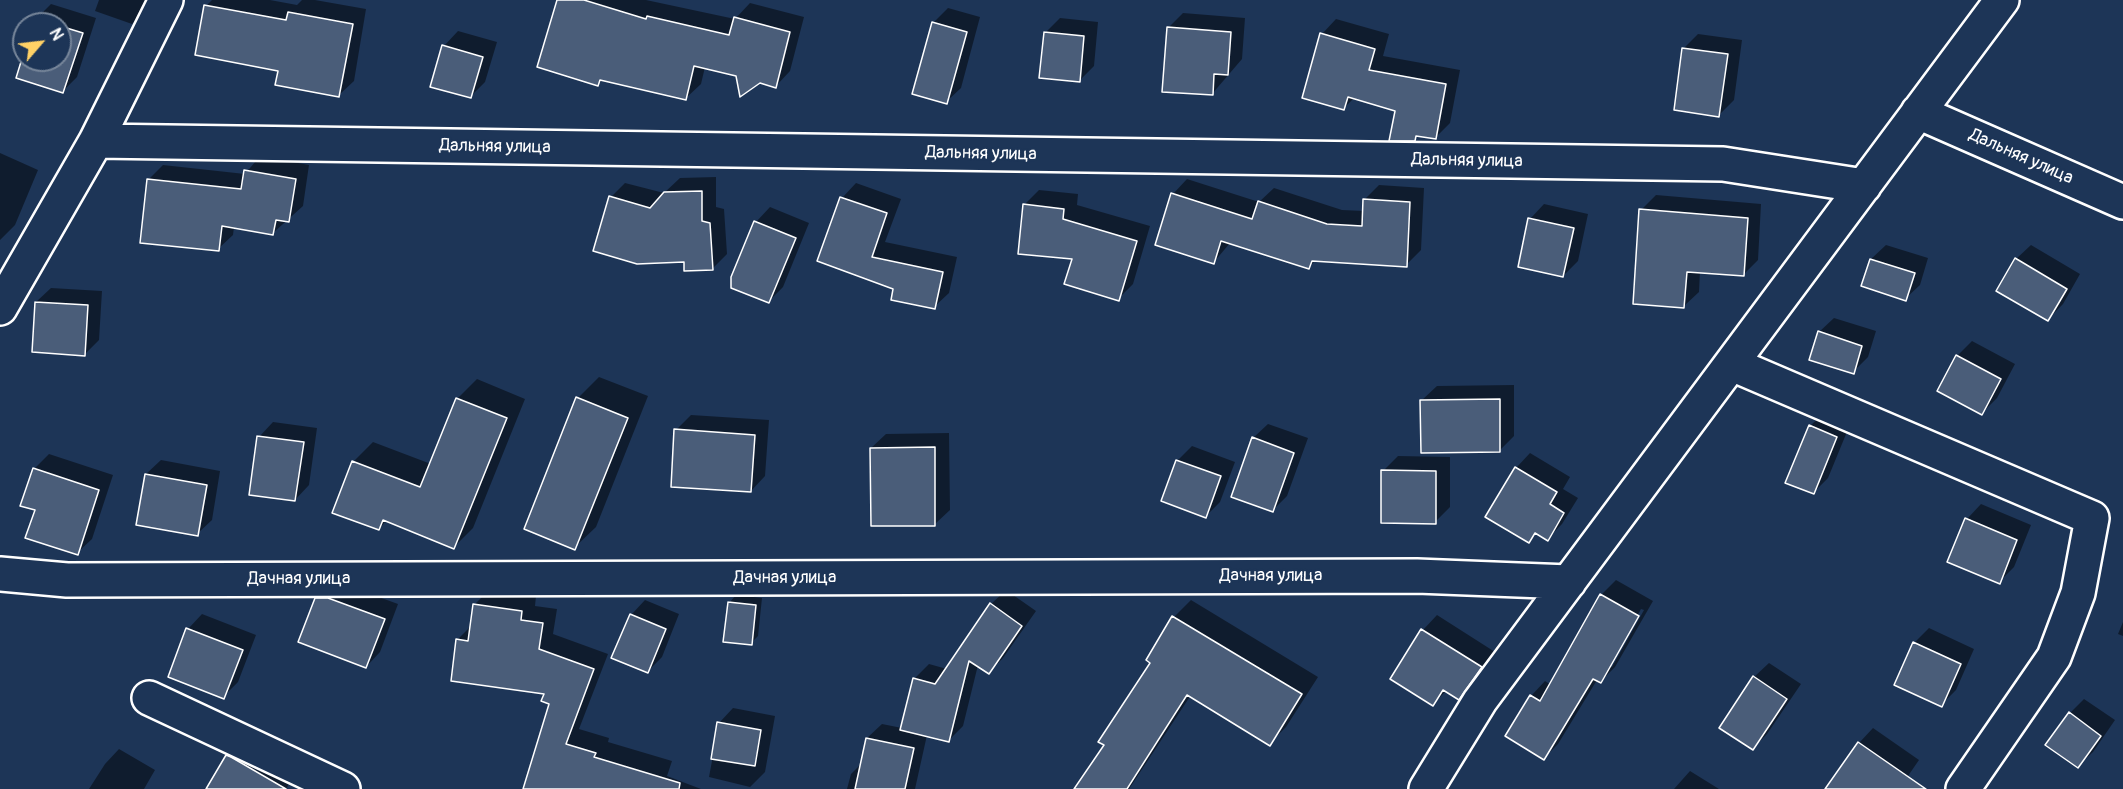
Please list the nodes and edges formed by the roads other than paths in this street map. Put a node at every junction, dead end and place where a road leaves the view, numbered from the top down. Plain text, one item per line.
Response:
1 (166, 0) edge
2 (2002, 0) edge
3 (1918, 112) junction
4 (96, 141) junction
5 (1864, 186) junction
6 (2123, 202) edge
7 (0, 308) edge
8 (1732, 364) junction
9 (0, 574) edge
10 (1569, 582) junction
11 (149, 698) dead end
12 (343, 789) edge
13 (1426, 789) edge
14 (1963, 789) edge

1 - 4 street
2 - 3 street
3 - 5 street
3 - 6 street, Дальняя улица
4 - 5 street, Дальняя улица
4 - 7 street
5 - 8 street
8 - 10 street
8 - 14 street
9 - 10 street, Дачная улица
10 - 13 street
11 - 12 street

